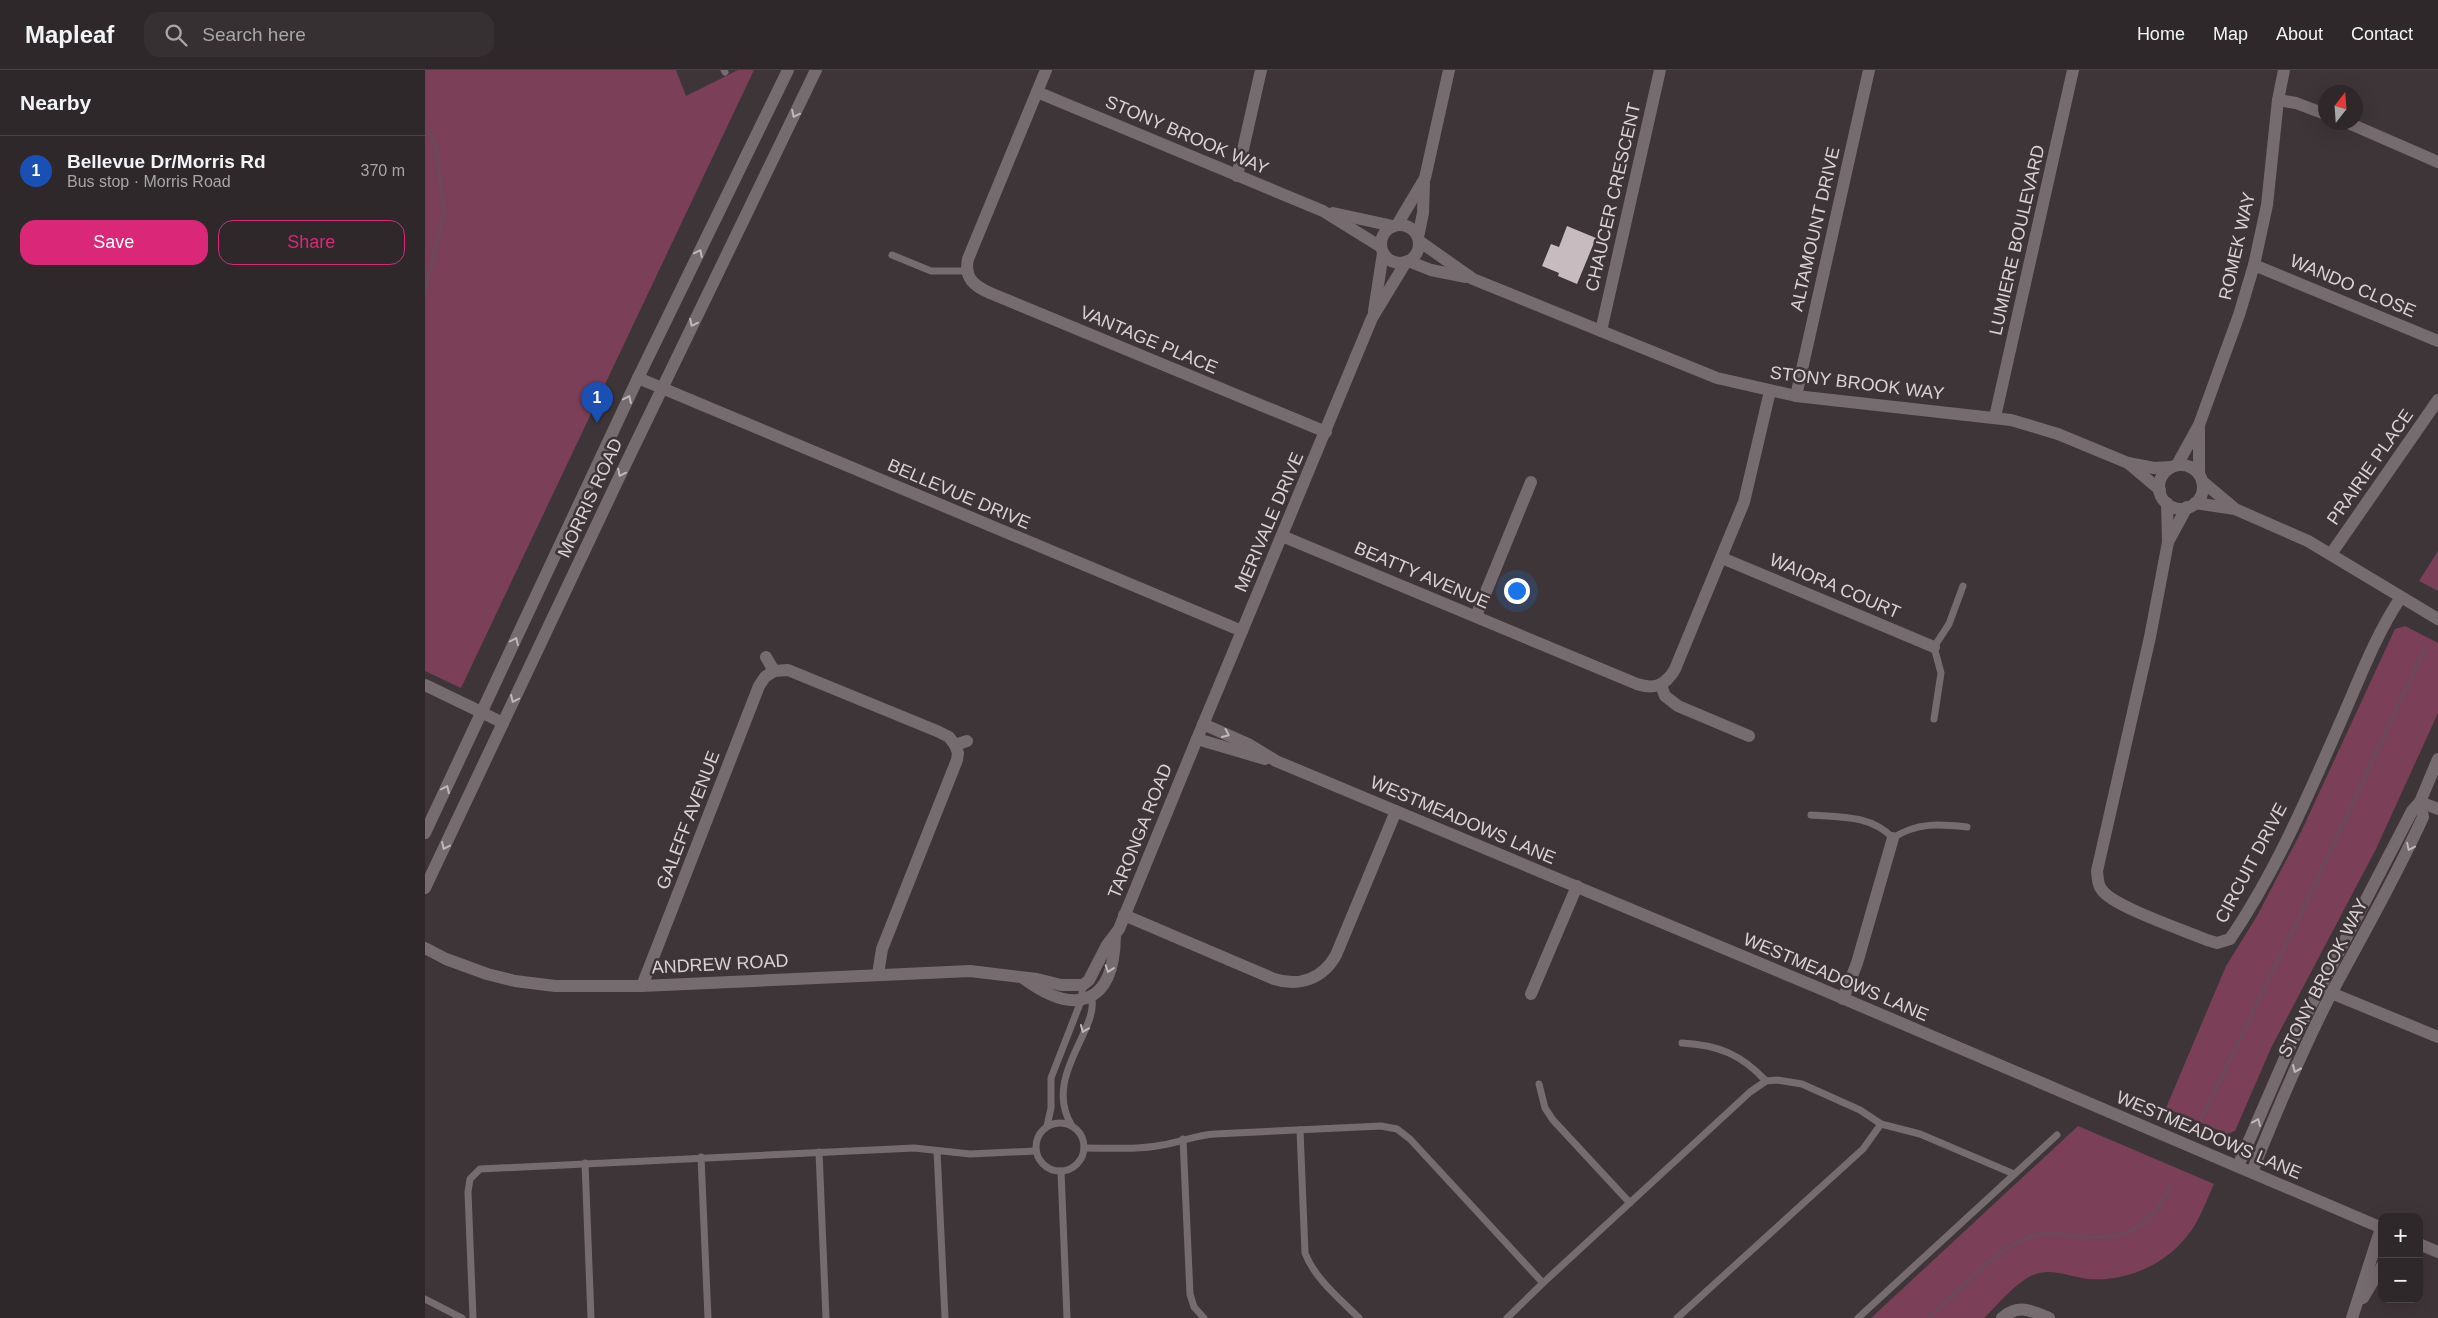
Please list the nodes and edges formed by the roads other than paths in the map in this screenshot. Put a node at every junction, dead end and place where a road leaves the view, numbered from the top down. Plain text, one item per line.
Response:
1 (788, 70) edge
2 (816, 70) edge
3 (1046, 70) edge
4 (1261, 70) edge
5 (1449, 70) edge
6 (1660, 70) edge
7 (1869, 70) edge
8 (2073, 70) edge
9 (2284, 70) edge
10 (1037, 92) junction
11 (2278, 100) junction
12 (2318, 111) edge
13 (2363, 130) edge
14 (2438, 162) edge
15 (1237, 176) junction
16 (1425, 178) junction
17 (1323, 211) junction
18 (1395, 226) junction
19 (1418, 239) junction
20 (1382, 250) junction
21 (892, 255) dead end
22 (1407, 262) junction
23 (2253, 265) junction
24 (967, 271) junction
25 (1473, 279) junction
26 (1373, 318) junction
27 (1601, 331) junction
28 (2438, 341) edge
29 (638, 378) junction
30 (662, 389) junction
31 (1770, 392) junction
32 (1796, 396) junction
33 (2438, 400) edge
34 (1995, 417) junction
35 (2199, 425) junction
36 (1325, 432) junction
37 (2128, 463) junction
38 (2174, 466) junction
39 (2201, 478) junction
40 (1531, 482) dead end
41 (2160, 490) junction
42 (2167, 503) junction
43 (2191, 505) junction
44 (2235, 509) junction
45 (1282, 536) junction
46 (2168, 542) junction
47 (2331, 554) junction
48 (1722, 558) junction
49 (1963, 586) dead end
50 (2401, 597) junction
51 (1476, 616) junction
52 (2438, 619) edge
53 (1243, 631) junction
54 (1934, 647) junction
55 (766, 658) dead end
56 (774, 671) junction
57 (425, 685) edge
58 (1661, 685) junction
59 (481, 712) junction
60 (1934, 719) dead end
61 (503, 722) junction
62 (1203, 724) junction
63 (1749, 736) dead end
64 (1197, 739) junction
65 (2438, 759) edge
66 (1275, 761) junction
67 (2420, 802) junction
68 (2438, 809) edge
69 (1396, 811) junction
70 (1811, 815) dead end
71 (1967, 827) dead end
72 (425, 833) edge
73 (1893, 838) junction
74 (1577, 886) junction
75 (425, 888) edge
76 (1124, 915) junction
77 (1115, 936) junction
78 (425, 948) edge
79 (878, 974) junction
80 (1023, 978) junction
81 (1083, 985) junction
82 (641, 986) junction
83 (2319, 988) junction
84 (2332, 993) junction
85 (1531, 994) dead end
86 (1843, 998) junction
87 (1086, 999) junction
88 (2438, 1037) edge
89 (1682, 1043) dead end
90 (1766, 1081) junction
91 (1539, 1084) dead end
92 (1881, 1124) junction
93 (1047, 1126) junction
94 (1072, 1126) junction
95 (1300, 1130) junction
96 (2057, 1135) dead end
97 (1183, 1139) junction
98 (1084, 1148) junction
99 (937, 1151) junction
100 (819, 1152) junction
101 (1035, 1152) junction
102 (701, 1157) junction
103 (585, 1163) junction
104 (2238, 1166) junction
105 (1061, 1171) junction
106 (2252, 1172) junction
107 (2014, 1174) junction
108 (1630, 1203) junction
109 (2378, 1227) edge
110 (2378, 1237) edge
111 (2423, 1246) edge
112 (2438, 1252) edge
113 (2378, 1273) edge
114 (1543, 1283) junction
115 (425, 1299) edge
116 (462, 1318) edge
117 (473, 1318) edge
118 (591, 1318) edge
119 (708, 1318) edge
120 (826, 1318) edge
121 (945, 1318) edge
122 (1067, 1318) edge
123 (1203, 1318) edge
124 (1359, 1318) edge
125 (1507, 1318) edge
126 (1677, 1318) edge
127 (1858, 1318) edge
128 (2002, 1318) edge
129 (2049, 1318) edge
130 (2352, 1318) edge

29 -> 1 street, MORRIS ROAD
2 -> 30 street, MORRIS ROAD
3 - 10 street
4 - 15 street
5 - 16 street
6 - 27 street, CHAUCER CRESCENT
7 - 32 street, ALTAMOUNT DRIVE
8 - 34 street, LUMIERE BOULEVARD
9 - 11 street, ROMEK WAY
10 - 15 street, STONY BROOK WAY
10 - 24 street
11 - 12 street
11 - 23 street, ROMEK WAY
13 - 14 street
15 - 17 street, STONY BROOK WAY
16 - 18 street
16 - 19 street
17 - 18 street, STONY BROOK WAY
17 - 20 street, STONY BROOK WAY
18 - 19 street
18 - 20 street
19 - 22 street
19 - 25 street, STONY BROOK WAY
20 - 22 street
20 - 26 street, MERIVALE DRIVE
21 - 24 lane
22 - 25 street, STONY BROOK WAY
22 - 26 street, MERIVALE DRIVE
23 - 28 street, WANDO CLOSE
23 - 35 street, ROMEK WAY
24 - 36 street, VANTAGE PLACE
25 - 27 street, STONY BROOK WAY
26 - 36 street, MERIVALE DRIVE
27 - 31 street, STONY BROOK WAY
29 - 30 street, BELLEVUE DRIVE
59 -> 29 street, MORRIS ROAD
30 - 53 street, BELLEVUE DRIVE
30 -> 61 street, MORRIS ROAD
31 - 32 street, STONY BROOK WAY
31 - 48 street
32 - 34 street, STONY BROOK WAY
33 - 47 street, PRAIRIE PLACE
34 - 37 street, STONY BROOK WAY
35 - 38 street, ROMEK WAY
35 - 39 street, ROMEK WAY
36 - 45 street, MERIVALE DRIVE
37 - 38 street, STONY BROOK WAY
37 - 41 street, STONY BROOK WAY
38 - 39 street
38 - 41 street
39 - 43 street
39 - 44 street
40 - 51 street
41 - 42 street
42 - 43 street
42 - 46 street, CIRCUIT DRIVE
43 - 44 street
43 - 46 street, CIRCUIT DRIVE
44 - 47 street
45 - 51 street, BEATTY AVENUE
45 - 53 street, MERIVALE DRIVE
46 - 50 street, CIRCUIT DRIVE
47 - 50 street
48 - 54 street, WAIORA COURT
48 - 58 street
49 - 54 lane
50 - 52 street
51 - 58 street, BEATTY AVENUE
53 - 62 street, MERIVALE DRIVE
54 - 60 lane
55 - 56 street
56 - 79 street
56 - 82 street, GALEFF AVENUE
57 - 59 street
58 - 63 street
59 - 61 street
72 -> 59 street, MORRIS ROAD
61 -> 75 street, MORRIS ROAD
62 - 64 street, MERIVALE DRIVE
62 -> 66 street, WESTMEADOWS LANE
64 - 66 street, WESTMEADOWS LANE
64 - 76 street, TARONGA ROAD
65 - 67 street, STONY BROOK WAY
66 - 69 street, WESTMEADOWS LANE
67 - 68 street
67 - 83 street, STONY BROOK WAY
67 -> 84 street, STONY BROOK WAY
69 - 74 street, WESTMEADOWS LANE
69 - 76 street
70 - 73 lane
71 - 73 lane
73 - 86 street
74 - 85 street
74 - 86 street, WESTMEADOWS LANE
76 - 77 street, TARONGA ROAD
77 - 81 street, TARONGA ROAD
77 -> 87 street, TARONGA ROAD
78 - 82 street, ANDREW ROAD
79 - 80 street, ANDREW ROAD
79 - 82 street, ANDREW ROAD
80 - 81 street, ANDREW ROAD
80 - 87 street, ANDREW ROAD
81 - 87 lane
81 - 87 lane, TARONGA ROAD
83 - 84 street
104 -> 83 street, STONY BROOK WAY
84 - 88 street
84 -> 106 street, STONY BROOK WAY
86 - 104 street, WESTMEADOWS LANE
87 - 93 lane, TARONGA ROAD
87 -> 94 lane, TARONGA ROAD
89 - 90 lane
90 - 92 lane
90 - 108 lane
91 - 108 lane
92 - 107 lane
92 - 126 lane
93 - 94 lane
93 - 101 lane
94 - 98 lane
95 - 97 lane
95 - 114 lane
95 - 124 lane
96 - 107 lane
97 - 98 lane
97 - 123 lane
98 - 105 lane
99 - 100 lane
99 - 101 lane
99 - 121 lane
100 - 102 lane
100 - 120 lane
101 - 105 lane
102 - 103 lane
102 - 119 lane
103 - 117 lane
103 - 118 lane
104 - 106 street, WESTMEADOWS LANE
105 - 122 lane
106 - 109 street, WESTMEADOWS LANE
107 - 127 lane
108 - 114 lane
110 - 130 street
111 - 112 street
113 - 130 street
114 - 125 lane
115 - 116 lane
128 - 129 street

